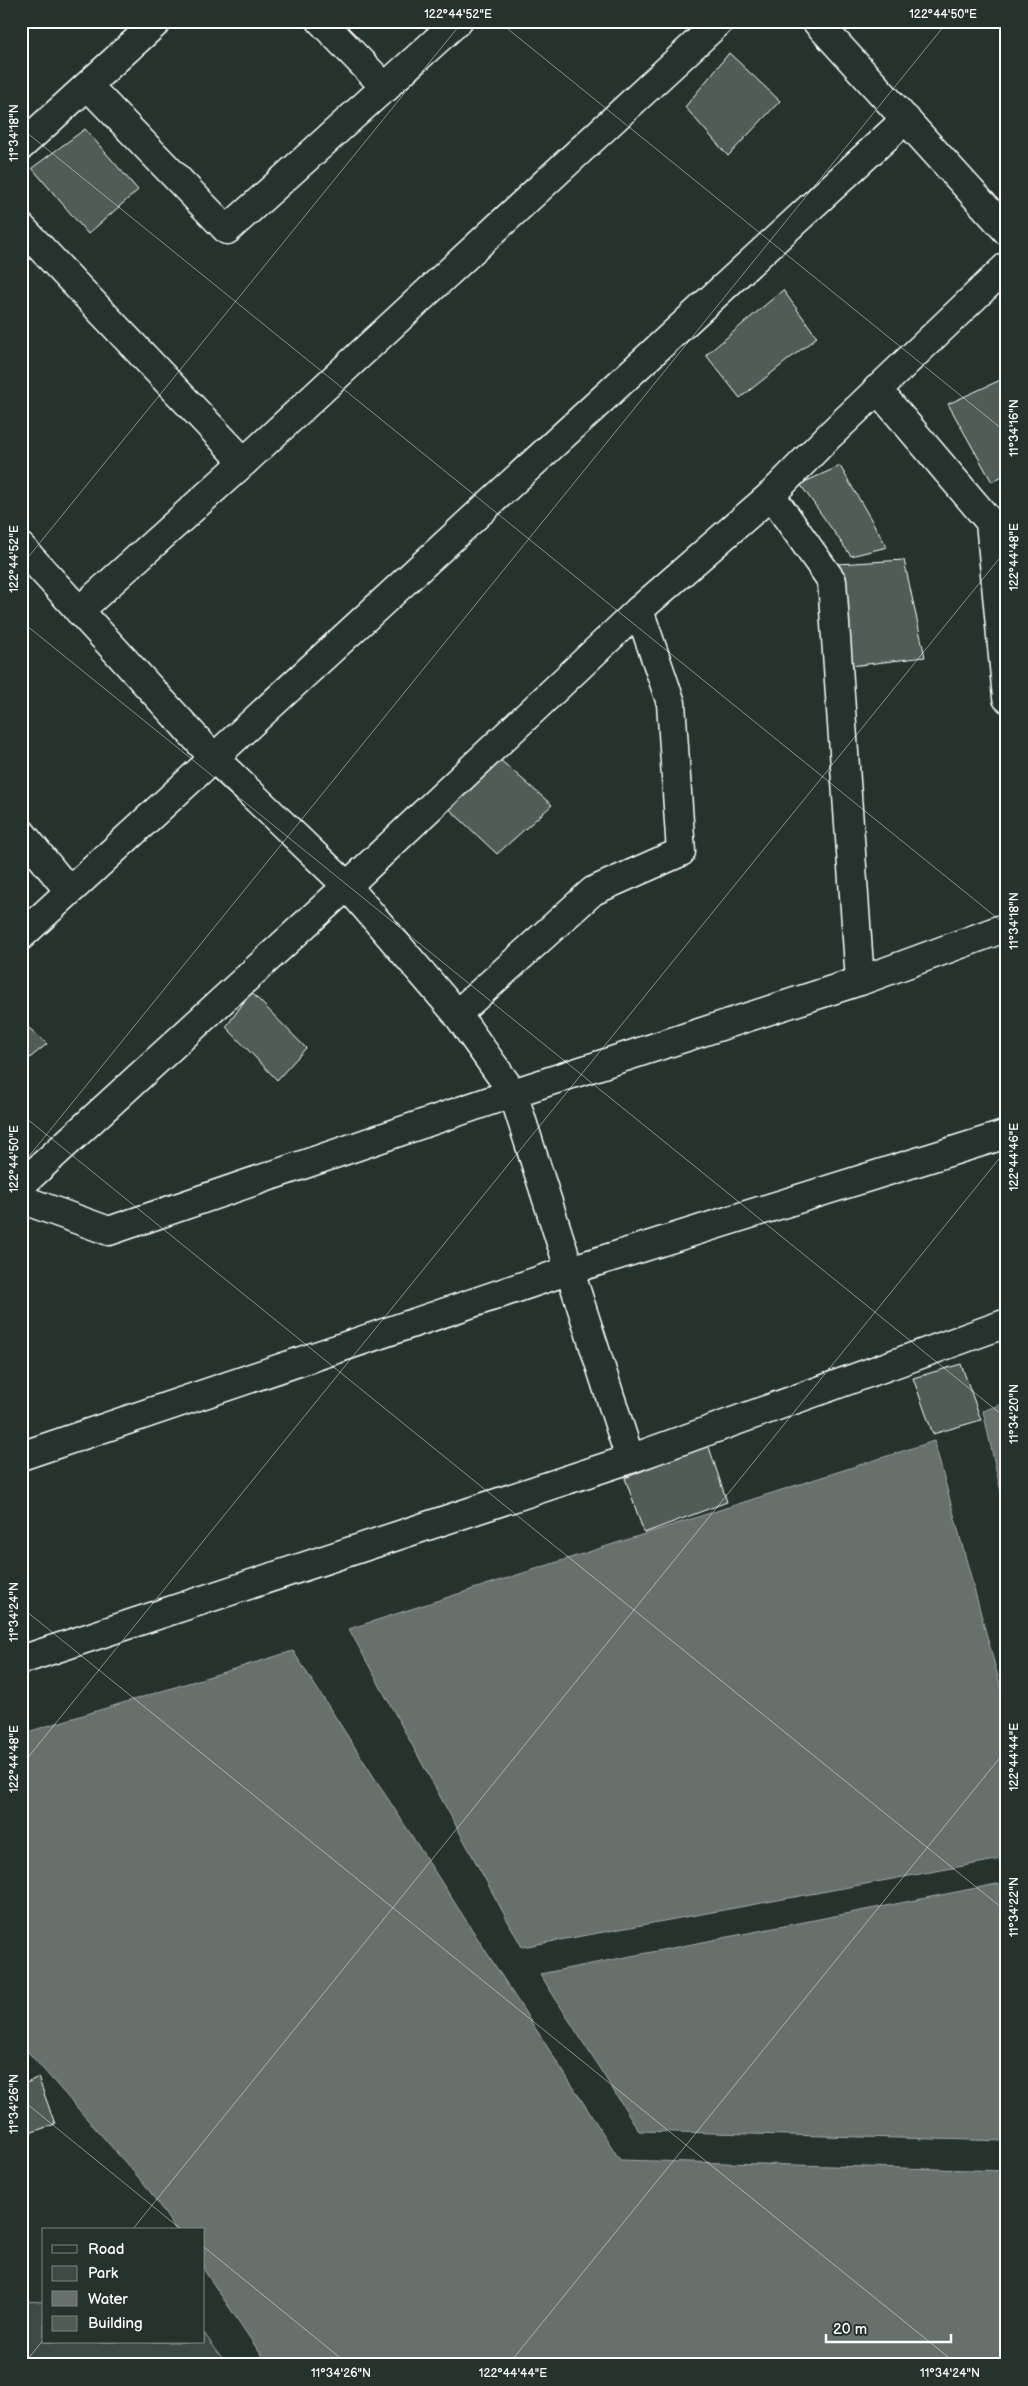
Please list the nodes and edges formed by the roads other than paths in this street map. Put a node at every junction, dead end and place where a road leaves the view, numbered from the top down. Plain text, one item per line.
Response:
1 (158, 21) edge
2 (321, 21) edge
3 (458, 21) edge
4 (720, 21) edge
5 (816, 21) edge
6 (88, 86) junction
7 (386, 88) junction
8 (906, 119) junction
9 (21, 146) edge
10 (21, 227) edge
11 (1007, 231) edge
12 (1007, 266) edge
13 (877, 389) junction
14 (244, 462) junction
15 (771, 495) junction
16 (21, 547) edge
17 (640, 610) junction
18 (79, 611) junction
19 (1007, 698) edge
20 (215, 759) junction
21 (21, 832) edge
22 (347, 886) junction
23 (69, 891) junction
24 (1007, 927) edge
25 (21, 936) edge
26 (860, 981) junction
27 (457, 1014) junction
28 (513, 1093) junction
29 (1007, 1134) edge
30 (21, 1185) edge
31 (21, 1199) edge
32 (570, 1270) junction
33 (1007, 1323) edge
34 (21, 1456) edge
35 (630, 1460) junction
36 (21, 1660) edge

1 - 6 street
2 - 7 street
3 - 7 street
4 - 14 street
5 - 8 street
6 - 7 street
6 - 9 street
8 - 11 street
8 - 20 street
10 - 14 street
12 - 13 street
13 - 15 street
13 - 19 street
14 - 18 street
15 - 17 street
15 - 26 street
16 - 18 street
17 - 22 street
17 - 27 street
18 - 20 street
20 - 22 street
20 - 23 street
21 - 23 street
22 - 27 street
22 - 30 street
23 - 25 street
24 - 26 street
26 - 28 street
27 - 28 street
28 - 31 street
28 - 32 street
29 - 32 street
32 - 34 street
32 - 35 street
33 - 35 street
35 - 36 street

